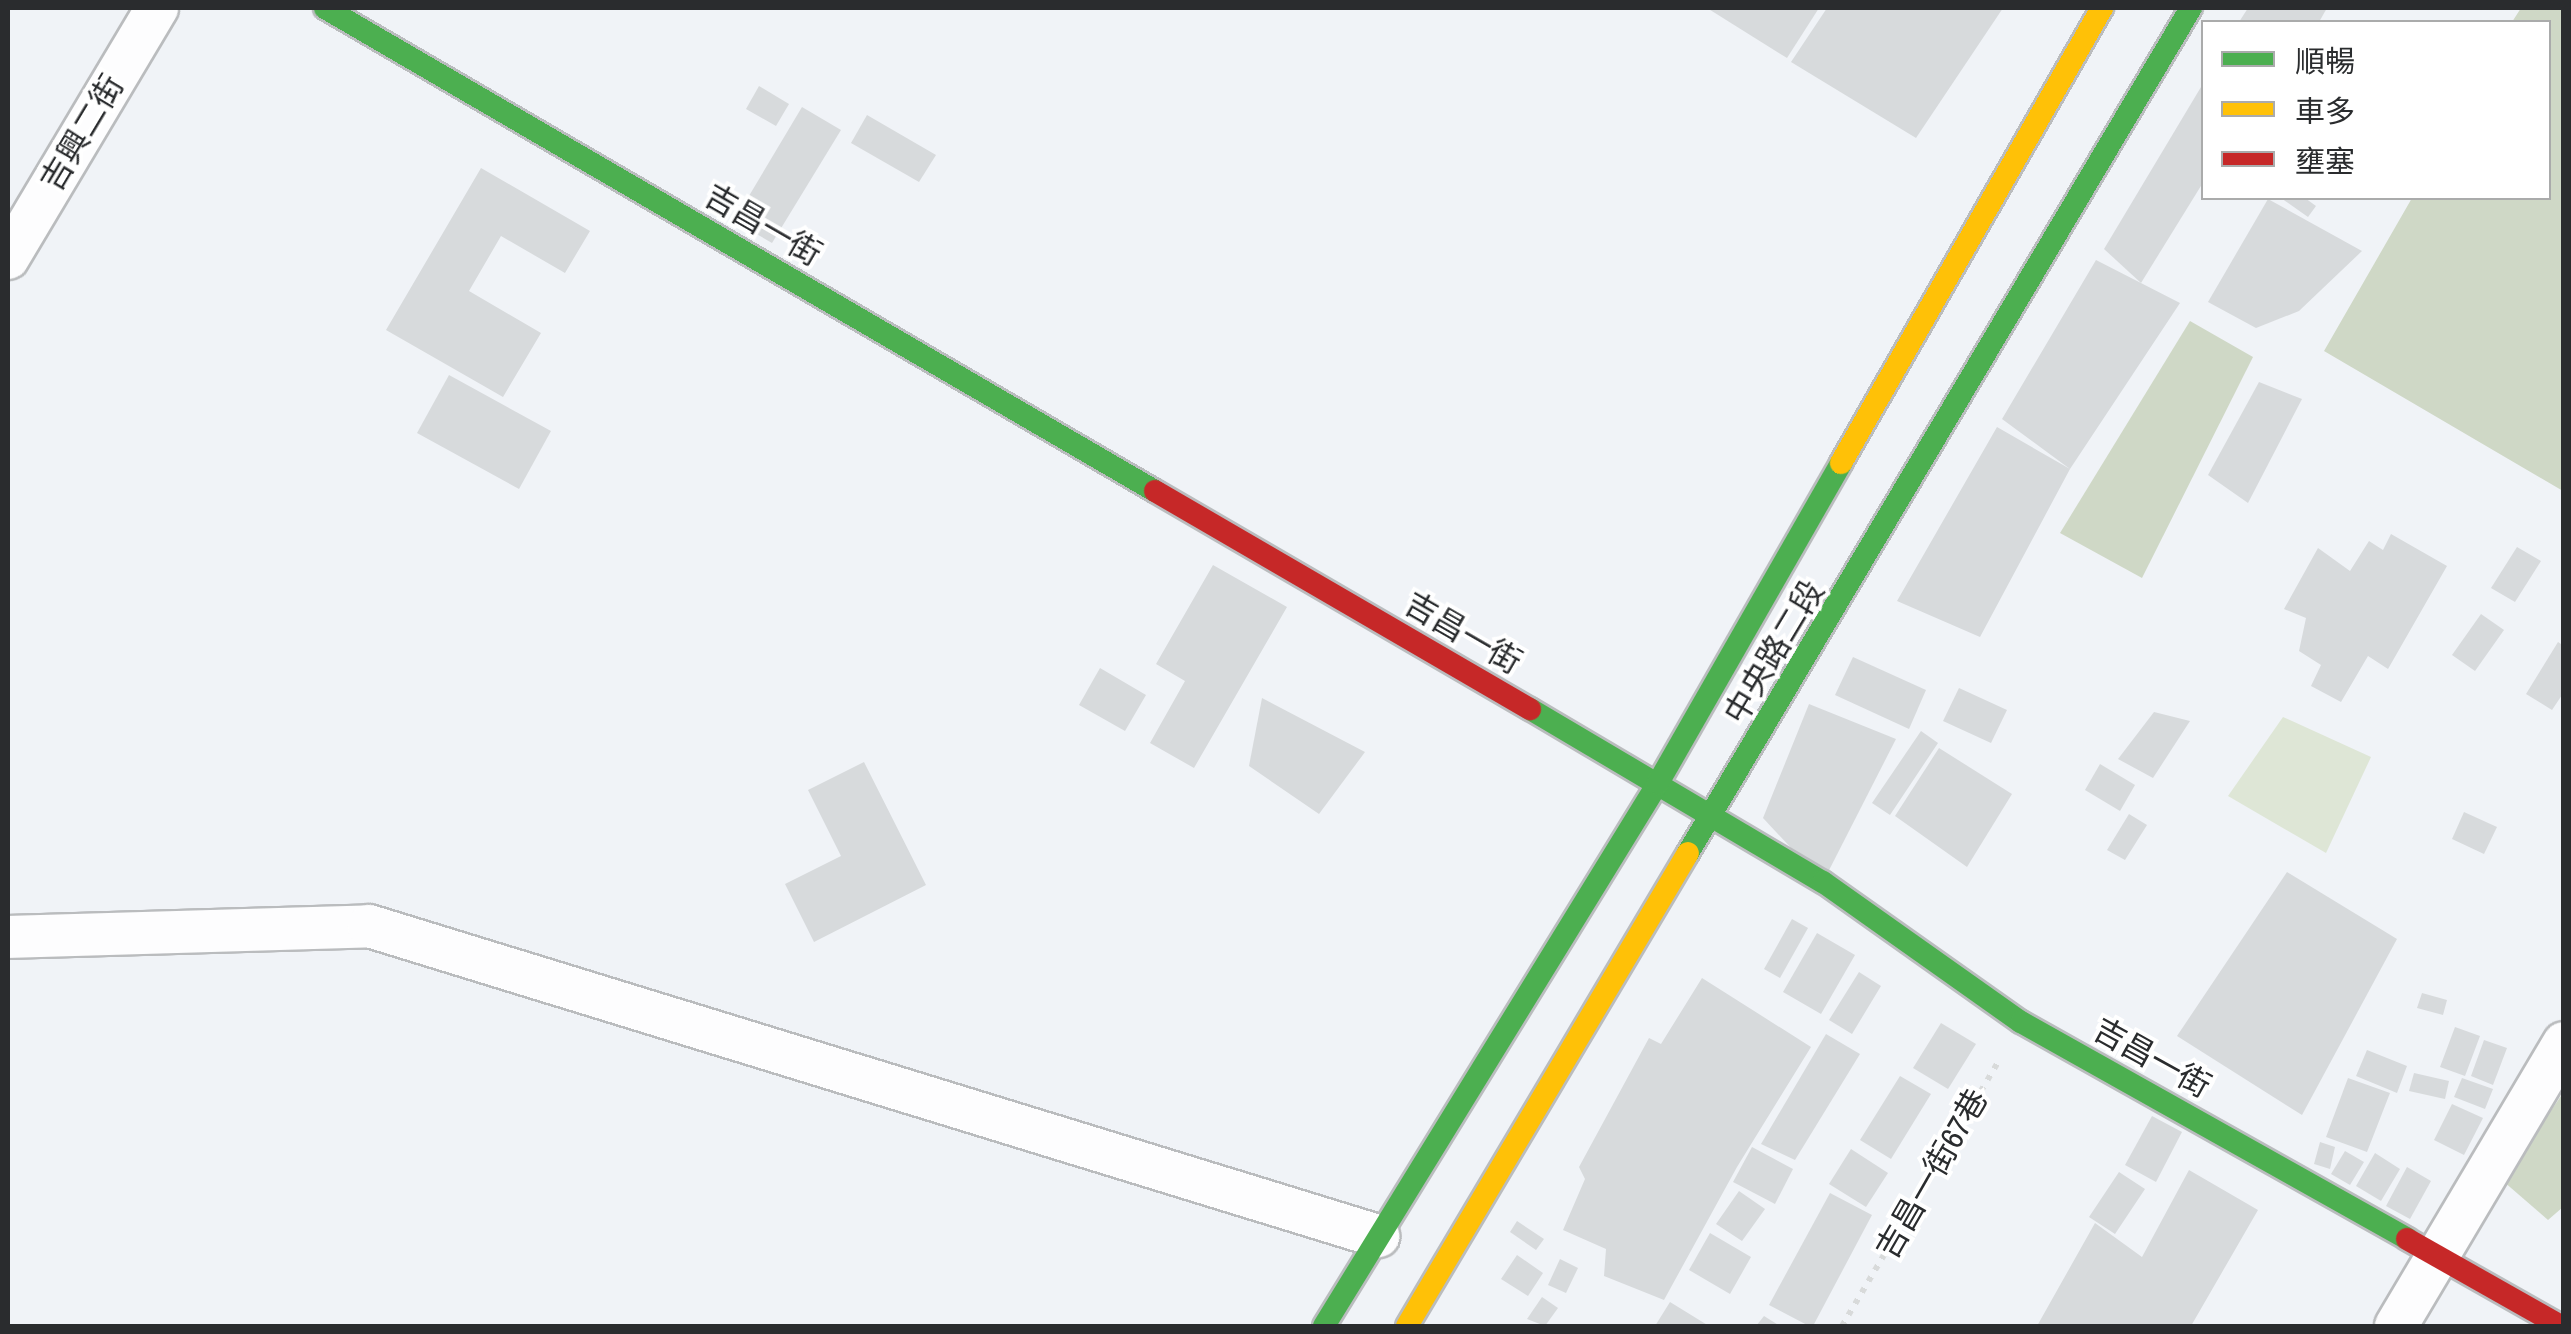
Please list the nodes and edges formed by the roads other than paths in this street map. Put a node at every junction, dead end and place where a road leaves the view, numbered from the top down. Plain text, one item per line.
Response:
1 (157, 8) edge
2 (325, 8) edge
3 (2102, 8) edge
4 (2191, 8) edge
5 (8, 258) edge
6 (1658, 783) junction
7 (1714, 816) junction
8 (8, 937) edge
9 (2564, 1043) edge
10 (1378, 1236) junction
11 (2439, 1255) junction
12 (1324, 1326) edge
13 (1408, 1326) edge
14 (2396, 1326) edge
15 (2561, 1326) edge

1 - 5 street, 吉興二街
2 - 6 street, 吉昌一街
3 - 6 street, 中央路二段
4 - 7 street, 中央路二段
6 - 7 street, 吉昌一街
6 - 10 street, 中央路二段
7 - 11 street, 吉昌一街
7 - 13 street, 中央路二段
8 - 10 street
9 - 11 street
10 - 12 street, 中央路二段
11 - 14 street
11 - 15 street, 吉昌一街

